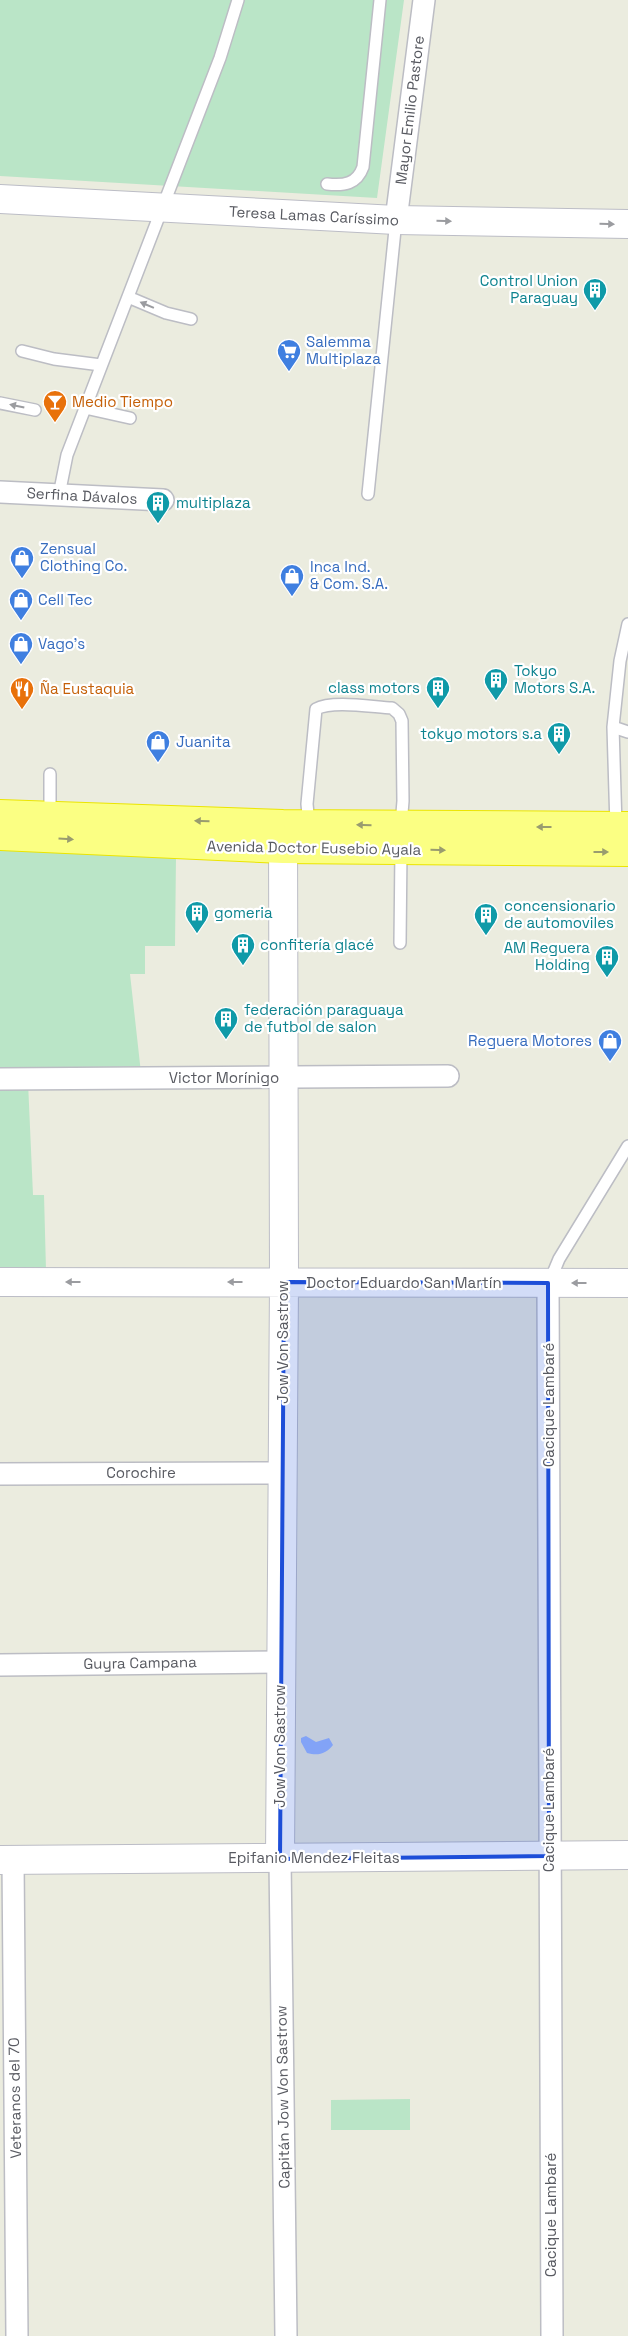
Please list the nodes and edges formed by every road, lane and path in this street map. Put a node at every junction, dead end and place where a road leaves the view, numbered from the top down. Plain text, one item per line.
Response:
1 (238, 0) edge
2 (380, 0) edge
3 (424, 0) edge
4 (327, 184) dead end
5 (0, 199) edge
6 (162, 208) junction
7 (396, 220) junction
8 (628, 224) edge
9 (128, 297) junction
10 (191, 320) dead end
11 (22, 351) dead end
12 (101, 365) junction
13 (0, 402) edge
14 (84, 408) junction
15 (35, 410) dead end
16 (130, 418) dead end
17 (0, 492) edge
18 (368, 494) dead end
19 (59, 495) junction
20 (163, 500) dead end
21 (628, 624) edge
22 (613, 727) junction
23 (628, 732) edge
24 (50, 774) dead end
25 (0, 814) edge
26 (50, 816) junction
27 (622, 826) edge
28 (0, 827) edge
29 (292, 833) junction
30 (0, 836) edge
31 (401, 838) junction
32 (628, 852) edge
33 (400, 943) dead end
34 (448, 1076) dead end
35 (283, 1078) junction
36 (0, 1079) edge
37 (628, 1146) edge
38 (0, 1282) edge
39 (284, 1282) junction
40 (628, 1283) edge
41 (548, 1284) junction
42 (282, 1473) junction
43 (0, 1474) edge
44 (280, 1662) junction
45 (0, 1665) edge
46 (628, 1855) edge
47 (549, 1856) junction
48 (280, 1859) junction
49 (6, 1860) edge
50 (17, 2336) edge
51 (286, 2336) edge
52 (552, 2336) edge

1 - 6 lane
2 - 4 lane
3 - 7 street, Mayor Emilio Pastore
5 - 6 street, Teresa Lamas Caríssimo
6 - 7 street, Teresa Lamas Caríssimo
6 - 9 lane
7 -> 8 street, Teresa Lamas Caríssimo
7 - 18 lane
10 -> 9 lane
9 - 12 lane
11 - 12 lane
12 - 14 lane
15 -> 13 lane
14 - 16 lane
14 - 19 lane
17 - 19 street, Serfina Dávalos
19 - 20 street, Serfina Dávalos
21 - 22 lane
22 - 23 lane
22 - 27 lane
24 - 26 lane
25 - 26 highway, Avenida Doctor Eusebio Ayala
26 - 28 lane
29 -> 26 highway, Avenida Doctor Eusebio Ayala
27 -> 31 highway, Avenida Doctor Eusebio Ayala
30 -> 29 highway, Avenida Doctor Eusebio Ayala
29 - 31 highway, Avenida Doctor Eusebio Ayala
29 - 31 lane
29 - 35 street, Jow Von Sastrow
31 -> 32 highway, Avenida Doctor Eusebio Ayala
31 - 33 lane
34 - 35 street, Victor Morínigo
35 - 36 street, Victor Morínigo
35 - 39 street, Jow Von Sastrow
37 - 41 lane
39 -> 38 street, Doctor Eduardo San Martín
39 - 41 street, Doctor Eduardo San Martín
39 - 42 street, Jow Von Sastrow
40 -> 41 street, Doctor Eduardo San Martín
41 - 47 street, Cacique Lambaré
42 - 43 street, Corochire
42 - 44 street, Jow Von Sastrow
44 - 45 street, Guyra Campana
44 - 48 street, Jow Von Sastrow
46 - 47 street, Epifanio Mendez Fleitas
47 - 48 street, Epifanio Mendez Fleitas
47 - 52 street, Cacique Lambaré
48 - 49 street, Epifanio Mendez Fleitas
48 - 51 street, Capitán Jow Von Sastrow
49 - 50 street, Veteranos del 70

